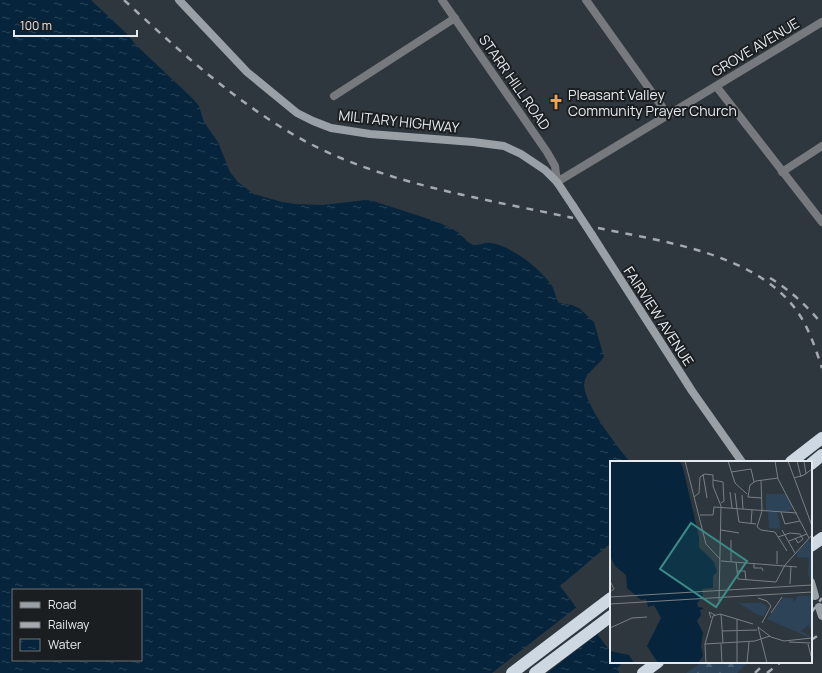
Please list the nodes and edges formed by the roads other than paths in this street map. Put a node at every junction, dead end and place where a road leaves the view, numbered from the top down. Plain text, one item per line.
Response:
1 (179, 0) edge
2 (442, 0) edge
3 (586, 0) edge
4 (454, 18) junction
5 (822, 22) edge
6 (716, 86) junction
7 (334, 96) dead end
8 (668, 115) junction
9 (822, 146) edge
10 (782, 172) junction
11 (557, 182) junction
12 (822, 222) edge
13 (822, 438) edge
14 (822, 455) edge
15 (741, 461) edge
16 (792, 461) edge
17 (812, 463) edge
18 (822, 538) edge
19 (812, 545) edge
20 (812, 586) edge
21 (815, 596) dead end
22 (610, 599) edge
23 (819, 607) dead end
24 (822, 616) edge
25 (610, 617) edge
26 (657, 663) edge
27 (512, 673) edge
28 (535, 673) edge
29 (643, 673) edge

1 - 11 street, MILITARY HIGHWAY
2 - 4 street, STARR HILL ROAD
3 - 8 street
4 - 7 street
4 - 11 street, STARR HILL ROAD
5 - 6 street, GROVE AVENUE
6 - 8 street, GROVE AVENUE
6 - 10 street
8 - 11 street, GROVE AVENUE
9 - 10 street
10 - 12 street
11 - 15 street, FAIRVIEW AVENUE, bridge
13 - 16 highway
14 - 17 highway
18 - 19 highway
20 - 21 street
22 - 27 highway
23 - 24 street
25 - 28 highway
26 - 29 highway

